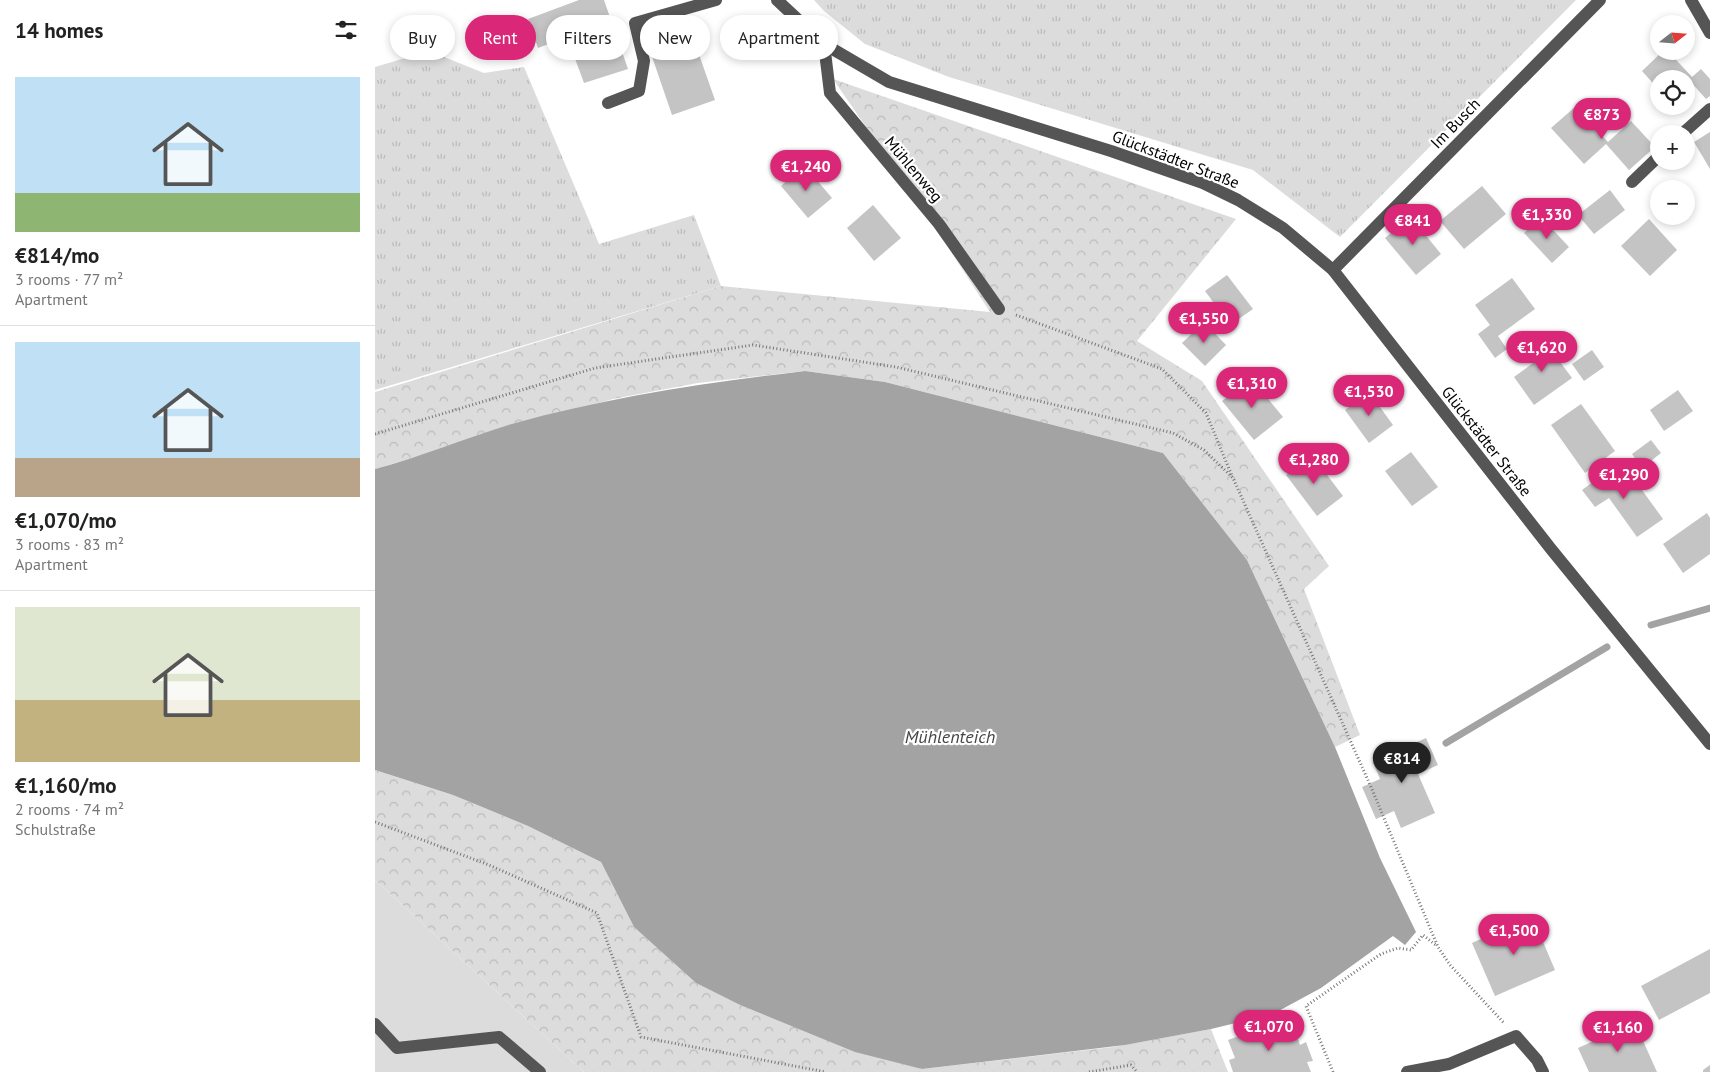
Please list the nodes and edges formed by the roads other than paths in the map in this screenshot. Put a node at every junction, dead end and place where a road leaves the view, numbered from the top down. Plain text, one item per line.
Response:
1 (716, 0) edge
2 (777, 0) edge
3 (1600, 0) edge
4 (1691, 0) edge
5 (793, 15) edge
6 (1710, 33) edge
7 (838, 52) edge
8 (826, 60) edge
9 (608, 103) dead end
10 (1710, 108) edge
11 (1692, 125) edge
12 (1650, 165) edge
13 (1632, 182) dead end
14 (1333, 270) junction
15 (999, 308) road end
16 (1710, 744) edge
17 (375, 1024) edge
18 (540, 1072) edge
19 (1407, 1072) edge
20 (1543, 1072) edge

1 - 9 street
2 - 5 street, Glückstädter Straße
3 - 14 street, Im Busch
4 - 6 street
7 - 14 street, Glückstädter Straße
8 - 15 street, Mühlenweg
10 - 11 street
12 - 13 street
14 - 16 street, Glückstädter Straße
17 - 18 street
19 - 20 street

